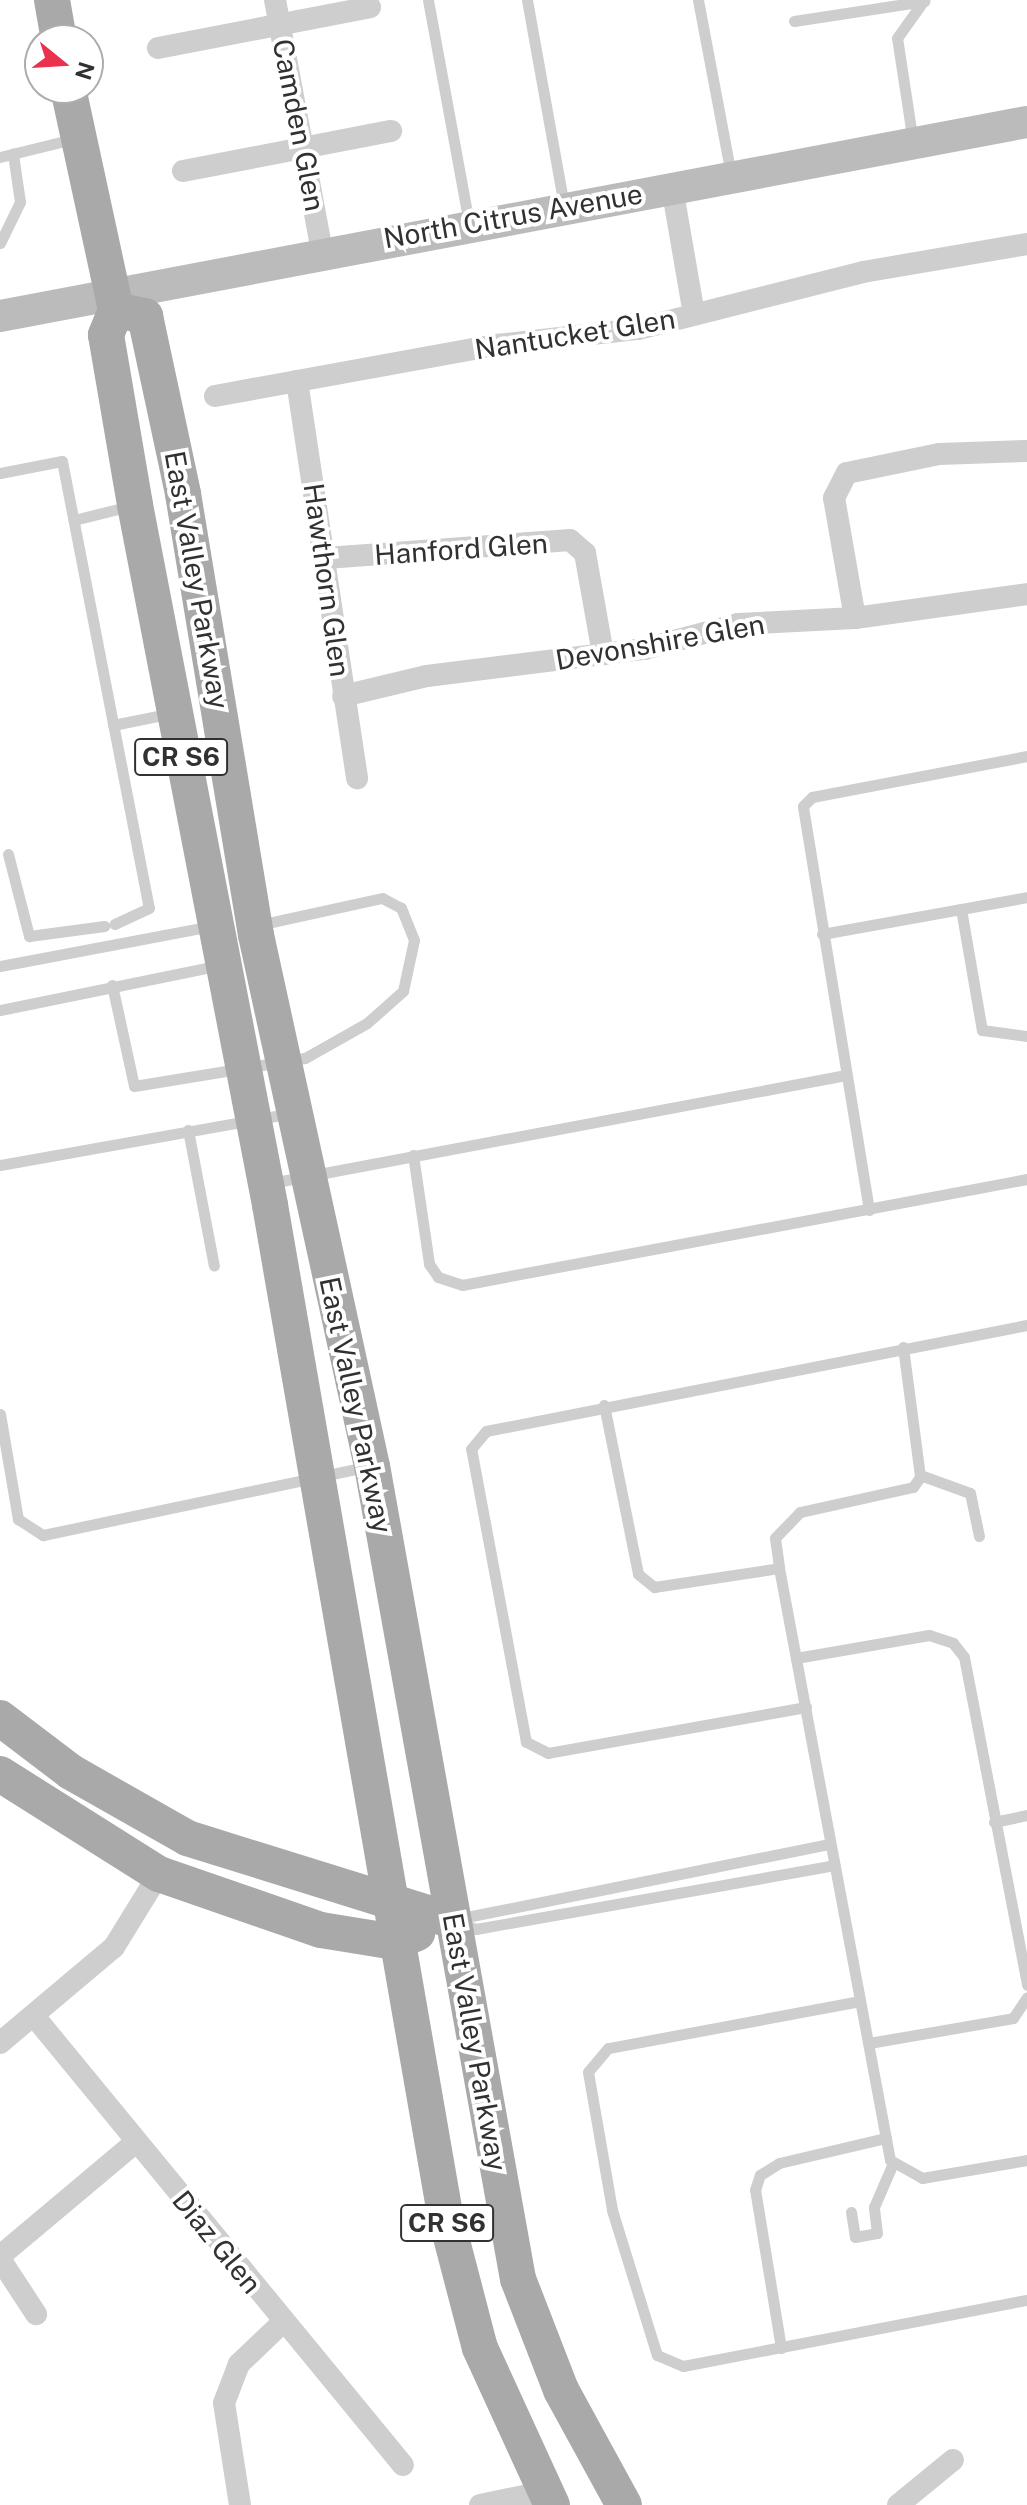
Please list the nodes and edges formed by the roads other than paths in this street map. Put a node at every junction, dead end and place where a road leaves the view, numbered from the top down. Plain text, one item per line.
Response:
1 (52, 0) edge
2 (275, 0) edge
3 (428, 0) edge
4 (527, 0) edge
5 (698, 0) edge
6 (924, 0) edge
7 (370, 7) dead end
8 (794, 21) dead end
9 (56, 24) edge
10 (280, 24) junction
11 (158, 48) dead end
12 (71, 104) edge
13 (1027, 122) edge
14 (391, 131) dead end
15 (77, 139) junction
16 (913, 142) junction
17 (303, 148) junction
18 (13, 154) junction
19 (0, 157) edge
20 (183, 171) dead end
21 (731, 175) junction
22 (672, 187) junction
23 (564, 205) junction
24 (469, 223) junction
25 (0, 243) edge
26 (1027, 244) edge
27 (322, 250) junction
28 (113, 302) junction
29 (694, 314) junction
30 (0, 316) edge
31 (297, 381) junction
32 (215, 396) dead end
33 (1027, 451) edge
34 (0, 473) edge
35 (135, 505) junction
36 (74, 520) junction
37 (326, 558) junction
38 (1027, 594) edge
39 (855, 618) junction
40 (603, 654) junction
41 (343, 696) junction
42 (173, 713) junction
43 (113, 725) junction
44 (1027, 756) edge
45 (357, 779) dead end
46 (237, 817) junction
47 (8, 854) dead end
48 (1027, 897) edge
49 (961, 909) junction
50 (213, 926) junction
51 (822, 934) junction
52 (243, 954) junction
53 (0, 966) edge
54 (112, 985) junction
55 (0, 1010) edge
56 (1027, 1036) edge
57 (283, 1062) junction
58 (243, 1068) junction
59 (846, 1075) junction
60 (292, 1113) junction
61 (253, 1119) junction
62 (188, 1130) junction
63 (413, 1155) junction
64 (0, 1165) edge
65 (305, 1176) junction
66 (1027, 1179) edge
67 (266, 1184) junction
68 (869, 1210) junction
69 (214, 1266) dead end
70 (1027, 1325) edge
71 (903, 1347) junction
72 (604, 1405) junction
73 (0, 1414) edge
74 (372, 1466) junction
75 (920, 1475) junction
76 (315, 1478) junction
77 (979, 1536) dead end
78 (779, 1568) junction
79 (796, 1658) junction
80 (806, 1707) junction
81 (0, 1718) edge
82 (0, 1774) edge
83 (1027, 1815) edge
84 (994, 1822) junction
85 (830, 1844) junction
86 (834, 1865) junction
87 (693, 1869) junction
88 (159, 1874) junction
89 (697, 1888) junction
90 (589, 1889) junction
91 (388, 1901) junction
92 (592, 1908) junction
93 (453, 1921) junction
94 (395, 1942) junction
95 (1027, 1985) edge
96 (1027, 1997) edge
97 (860, 2001) junction
98 (34, 2016) junction
99 (0, 2043) edge
100 (869, 2043) junction
101 (886, 2138) junction
102 (136, 2142) junction
103 (1027, 2160) edge
104 (893, 2163) junction
105 (851, 2212) dead end
106 (0, 2258) edge
107 (1027, 2300) edge
108 (36, 2314) dead end
109 (283, 2322) junction
110 (781, 2348) junction
111 (953, 2460) dead end
112 (403, 2465) dead end
113 (554, 2501) edge
114 (240, 2505) edge
115 (480, 2505) edge
116 (624, 2505) edge
117 (898, 2505) edge

1 - 9 main road
2 - 10 street, Camden Glen
3 - 24 lane
4 - 23 lane
5 - 21 lane
6 - 8 lane
6 - 16 lane
7 - 10 street
10 - 11 street
10 - 17 street, Camden Glen
12 - 15 main road, East Valley Parkway / CR S6
13 - 16 street, North Citrus Avenue
14 - 17 street
15 - 18 lane
15 - 28 main road, East Valley Parkway / CR S6
16 - 21 street, North Citrus Avenue
17 - 20 street
17 - 27 street, Camden Glen
18 - 19 lane
18 - 25 lane
21 - 22 street, North Citrus Avenue
22 - 23 street, North Citrus Avenue
22 - 29 street
23 - 24 street, North Citrus Avenue
24 - 27 street, North Citrus Avenue
26 - 29 street, Nantucket Glen
27 - 28 street, North Citrus Avenue
28 - 30 street, North Citrus Avenue
28 - 35 main road, East Valley Parkway / CR S6
28 - 46 main road, East Valley Parkway / CR S6
29 - 31 street, Nantucket Glen
31 - 32 street, Nantucket Glen
31 - 37 street, Hawthorn Glen
33 - 39 street
34 - 36 lane
35 - 36 lane
35 - 42 main road, East Valley Parkway / CR S6
36 - 43 lane
37 - 40 street, Hanford Glen
37 - 41 street, Hawthorn Glen
38 - 39 street, Devonshire Glen
39 - 40 street, Devonshire Glen
40 - 41 street, Devonshire Glen
41 - 45 street, Hawthorn Glen
42 - 43 lane
42 - 46 main road
42 - 50 main road, East Valley Parkway / CR S6
43 - 47 lane
44 - 51 lane
46 - 52 main road, East Valley Parkway / CR S6
48 - 49 lane
49 - 51 lane
49 - 56 lane
50 - 52 main road, East Valley Parkway / CR S6
50 - 53 lane
51 - 59 lane
52 - 54 lane
52 - 57 main road, East Valley Parkway / CR S6
52 - 57 lane
52 - 58 main road, East Valley Parkway / CR S6
54 - 55 lane
54 - 58 lane
57 - 58 lane
57 - 60 main road, East Valley Parkway / CR S6
58 - 61 main road, East Valley Parkway / CR S6
59 - 63 lane
59 - 68 lane
60 - 61 lane
60 - 65 main road, East Valley Parkway / CR S6
61 - 62 lane
61 - 67 main road, East Valley Parkway / CR S6
62 - 64 lane
62 - 69 lane
63 - 65 lane
63 - 68 lane
65 - 67 lane
65 - 74 main road, East Valley Parkway / CR S6
66 - 68 lane
67 - 76 main road, East Valley Parkway / CR S6
70 - 71 lane
71 - 72 lane
71 - 75 lane
72 - 78 lane
72 - 80 lane
73 - 76 lane
74 - 76 lane
74 - 93 main road, East Valley Parkway / CR S6
75 - 77 lane
75 - 78 lane
76 - 91 main road, East Valley Parkway / CR S6
78 - 79 lane
79 - 80 lane
79 - 84 lane
80 - 85 lane
81 - 91 main road
82 - 88 main road
83 - 84 lane
84 - 95 lane
85 - 86 lane
85 - 87 lane
86 - 89 lane
86 - 97 lane
87 - 89 lane
87 - 90 lane
88 - 94 main road
88 - 98 street
89 - 92 lane
90 - 92 lane
90 - 93 lane
91 - 93 main road
91 - 94 main road, East Valley Parkway / CR S6
92 - 93 lane
93 - 94 main road
93 - 116 main road, East Valley Parkway / CR S6
94 - 113 main road, East Valley Parkway / CR S6
96 - 100 lane
97 - 100 lane
97 - 110 lane
98 - 99 street
98 - 102 street, Diaz Glen
100 - 101 lane
101 - 104 lane
101 - 110 lane
102 - 106 street
102 - 109 street, Diaz Glen
103 - 104 lane
104 - 105 lane
106 - 108 street
107 - 110 lane
109 - 112 street, Diaz Glen
109 - 114 street
111 - 117 street
113 - 115 street

